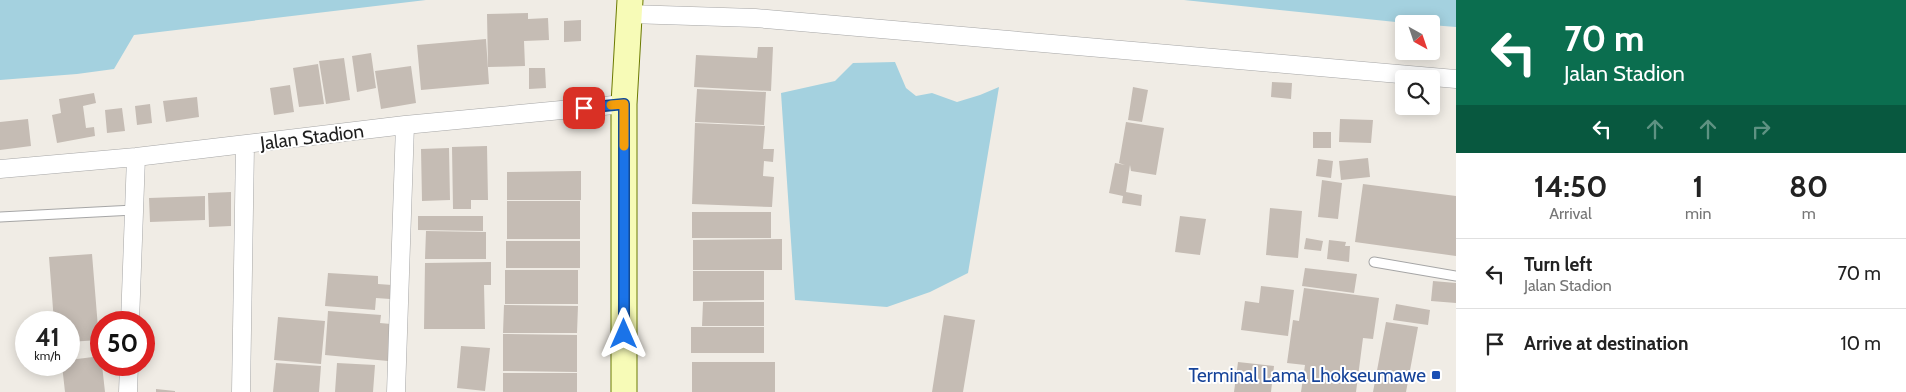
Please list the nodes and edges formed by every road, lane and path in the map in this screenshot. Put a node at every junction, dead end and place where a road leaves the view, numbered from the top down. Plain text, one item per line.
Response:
1 (630, 7) edge
2 (1456, 79) edge
3 (624, 104) junction
4 (406, 125) junction
5 (245, 146) junction
6 (136, 157) junction
7 (0, 169) edge
8 (134, 210) junction
9 (0, 217) edge
10 (1374, 262) dead end
11 (1456, 276) edge
12 (130, 311) edge
13 (129, 376) edge
14 (128, 392) edge
15 (241, 392) edge
16 (396, 392) edge
17 (624, 392) edge

1 - 2 street
1 - 3 main road
3 - 4 street, Jalan Stadion
3 - 17 main road
4 - 5 street, Jalan Stadion
4 - 16 street
5 - 6 street, Jalan Stadion
5 - 15 street
6 - 7 street, Jalan Stadion
6 - 8 street
8 - 9 lane
8 - 12 street
10 - 11 lane
13 - 14 street

